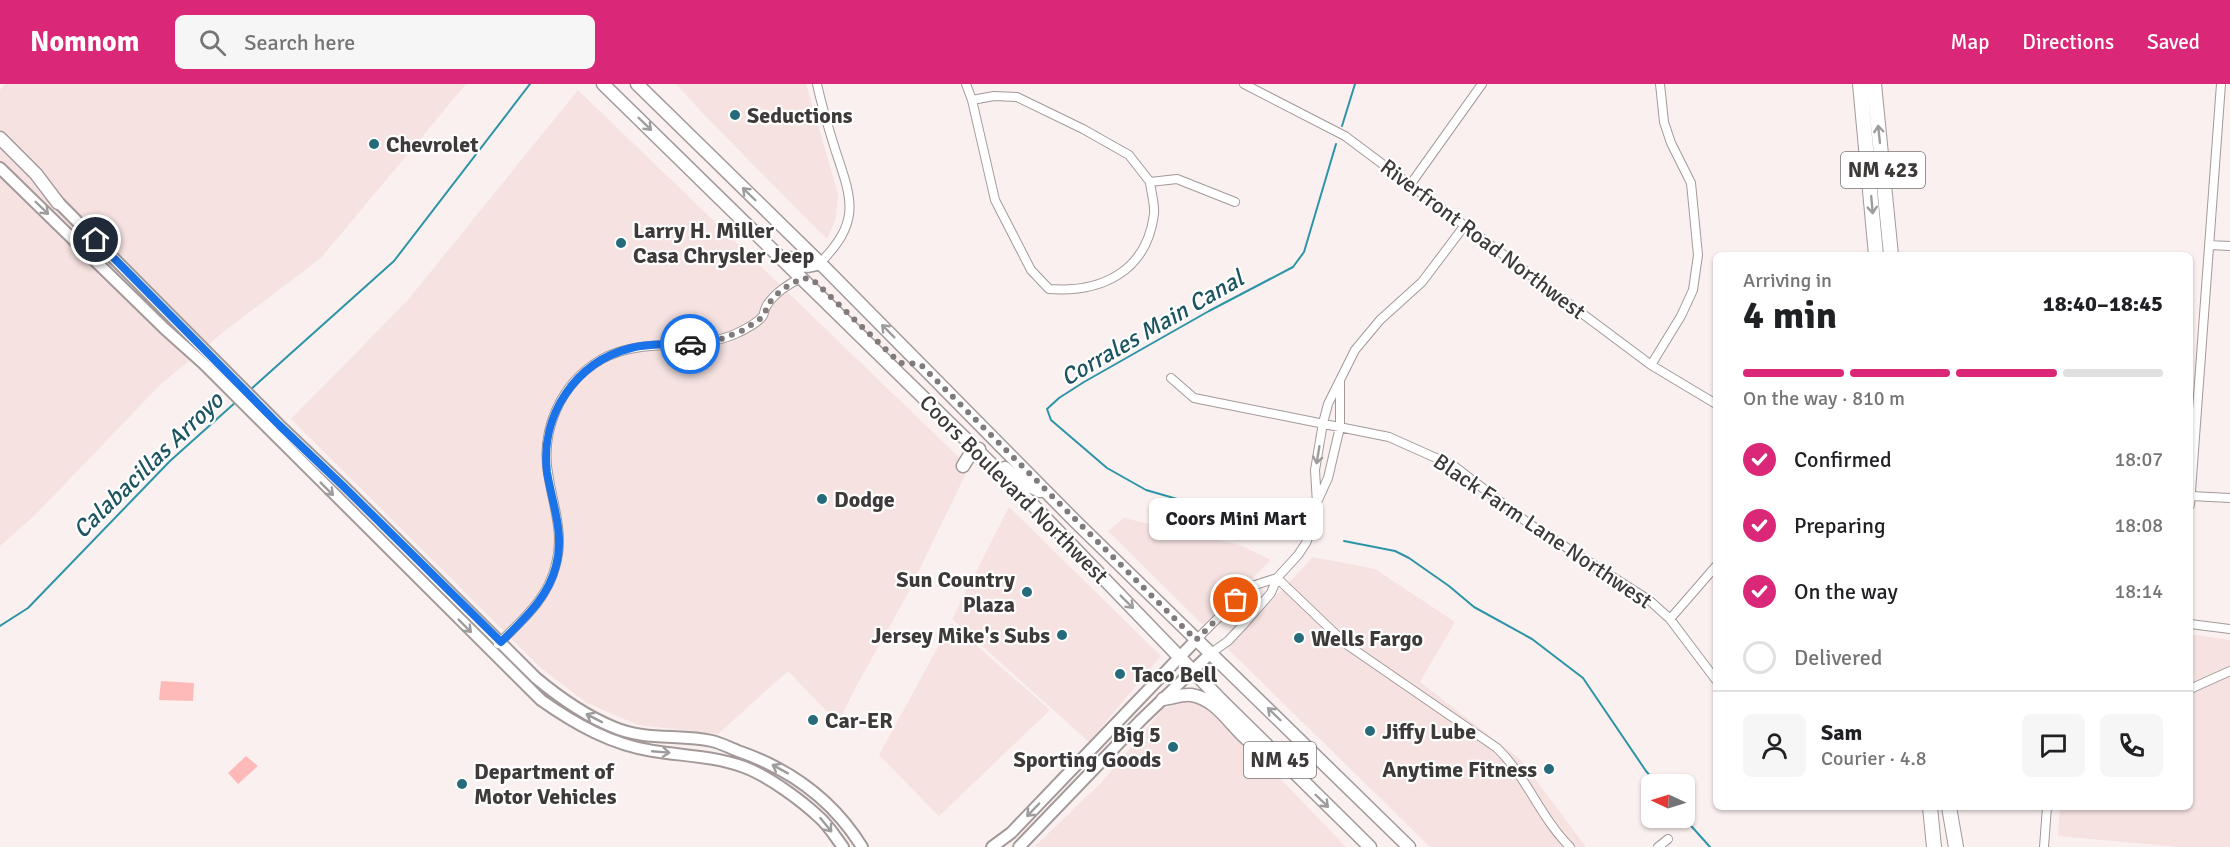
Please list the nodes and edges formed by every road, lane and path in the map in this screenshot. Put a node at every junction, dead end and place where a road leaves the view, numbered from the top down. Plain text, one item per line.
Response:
1 (603, 84) edge
2 (637, 84) edge
3 (817, 84) edge
4 (966, 84) edge
5 (1244, 84) edge
6 (1482, 84) edge
7 (1660, 84) edge
8 (1860, 84) edge
9 (1874, 84) edge
10 (2221, 84) edge
11 (972, 100) junction
12 (0, 138) edge
13 (0, 146) edge
14 (668, 146) junction
15 (0, 168) edge
16 (1150, 182) junction
17 (1410, 185) junction
18 (1235, 202) dead end
19 (58, 203) junction
20 (1465, 225) junction
21 (2209, 245) junction
22 (2230, 246) edge
23 (1876, 252) edge
24 (1891, 252) edge
25 (820, 263) junction
26 (802, 278) junction
27 (206, 359) junction
28 (920, 364) junction
29 (1651, 365) junction
30 (1171, 378) dead end
31 (1340, 380) junction
32 (1713, 402) edge
33 (1323, 423) junction
34 (1340, 427) junction
35 (275, 428) junction
36 (974, 448) junction
37 (963, 466) dead end
38 (2193, 468) edge
39 (1050, 495) junction
40 (2193, 496) edge
41 (2230, 498) edge
42 (1317, 504) junction
43 (1713, 569) edge
44 (1277, 578) junction
45 (1670, 619) junction
46 (2193, 624) edge
47 (2230, 629) edge
48 (1196, 640) junction
49 (501, 642) junction
50 (491, 652) junction
51 (1211, 653) junction
52 (1180, 656) junction
53 (1192, 670) junction
54 (2230, 671) edge
55 (1713, 676) edge
56 (2193, 688) edge
57 (1163, 699) junction
58 (1270, 750) junction
59 (1928, 810) edge
60 (1928, 810) edge
61 (1947, 810) edge
62 (1948, 810) edge
63 (2047, 810) edge
64 (1668, 839) dead end
65 (843, 847) edge
66 (862, 847) edge
67 (992, 847) edge
68 (1018, 847) edge
69 (1370, 847) edge
70 (1409, 847) edge
71 (1570, 847) edge
72 (1658, 847) edge
73 (1926, 847) edge
74 (1934, 847) edge
75 (1948, 847) edge
76 (1956, 847) edge
77 (2044, 847) edge

1 -> 14 main road, Coors Boulevard Northwest / NM 45
25 -> 2 main road, Coors Boulevard Northwest / NM 45
3 - 25 street
4 - 11 street
5 - 17 street, Riverfront Road Northwest
6 - 17 street
7 - 29 street
8 -> 23 highway, NM 423
24 -> 9 highway, NM 423
10 - 21 street
11 - 16 street
11 - 16 street
12 - 19 main road
13 - 19 main road
14 - 25 main road
14 - 26 main road, Coors Boulevard Northwest / NM 45
15 -> 27 main road
16 - 18 street
17 - 20 street, Riverfront Road Northwest
19 - 27 main road
20 - 29 street, Riverfront Road Northwest
20 - 31 street
21 - 22 street
21 - 38 street
28 -> 25 main road, Coors Boulevard Northwest / NM 45
26 - 28 main road
26 - 36 main road, Coors Boulevard Northwest / NM 45
26 - 49 street
27 - 35 main road
28 - 39 main road, Coors Boulevard Northwest / NM 45
29 - 32 street, Riverfront Road Northwest
30 - 33 street, Black Farm Lane Northwest
31 - 33 street
31 - 34 street
33 - 34 street, Black Farm Lane Northwest
33 -> 42 street
34 - 42 street
34 - 45 street, Black Farm Lane Northwest
35 - 49 main road
35 -> 50 main road
36 - 37 main road
36 - 39 main road
36 -> 52 main road, Coors Boulevard Northwest / NM 45
39 - 48 main road, Coors Boulevard Northwest / NM 45
40 - 41 street
42 - 44 street
43 - 45 street
44 - 48 street
44 - 51 street
44 - 71 street
45 - 55 street, Black Farm Lane Northwest
46 - 47 street
48 - 51 main road, Coors Boulevard Northwest / NM 45
48 - 52 main road
49 - 50 street
66 -> 49 main road
50 -> 65 main road
51 - 53 main road
70 -> 51 main road, Coors Boulevard Northwest / NM 45
52 - 53 main road, Coors Boulevard Northwest / NM 45
52 -> 67 main road
53 - 57 main road
53 - 58 main road, Coors Boulevard Northwest / NM 45
54 - 56 street
57 - 58 main road
57 - 68 main road
58 -> 69 main road, Coors Boulevard Northwest / NM 45
59 - 73 highway
60 - 74 highway
61 - 75 highway
62 - 76 highway
63 - 77 street
64 - 72 street

